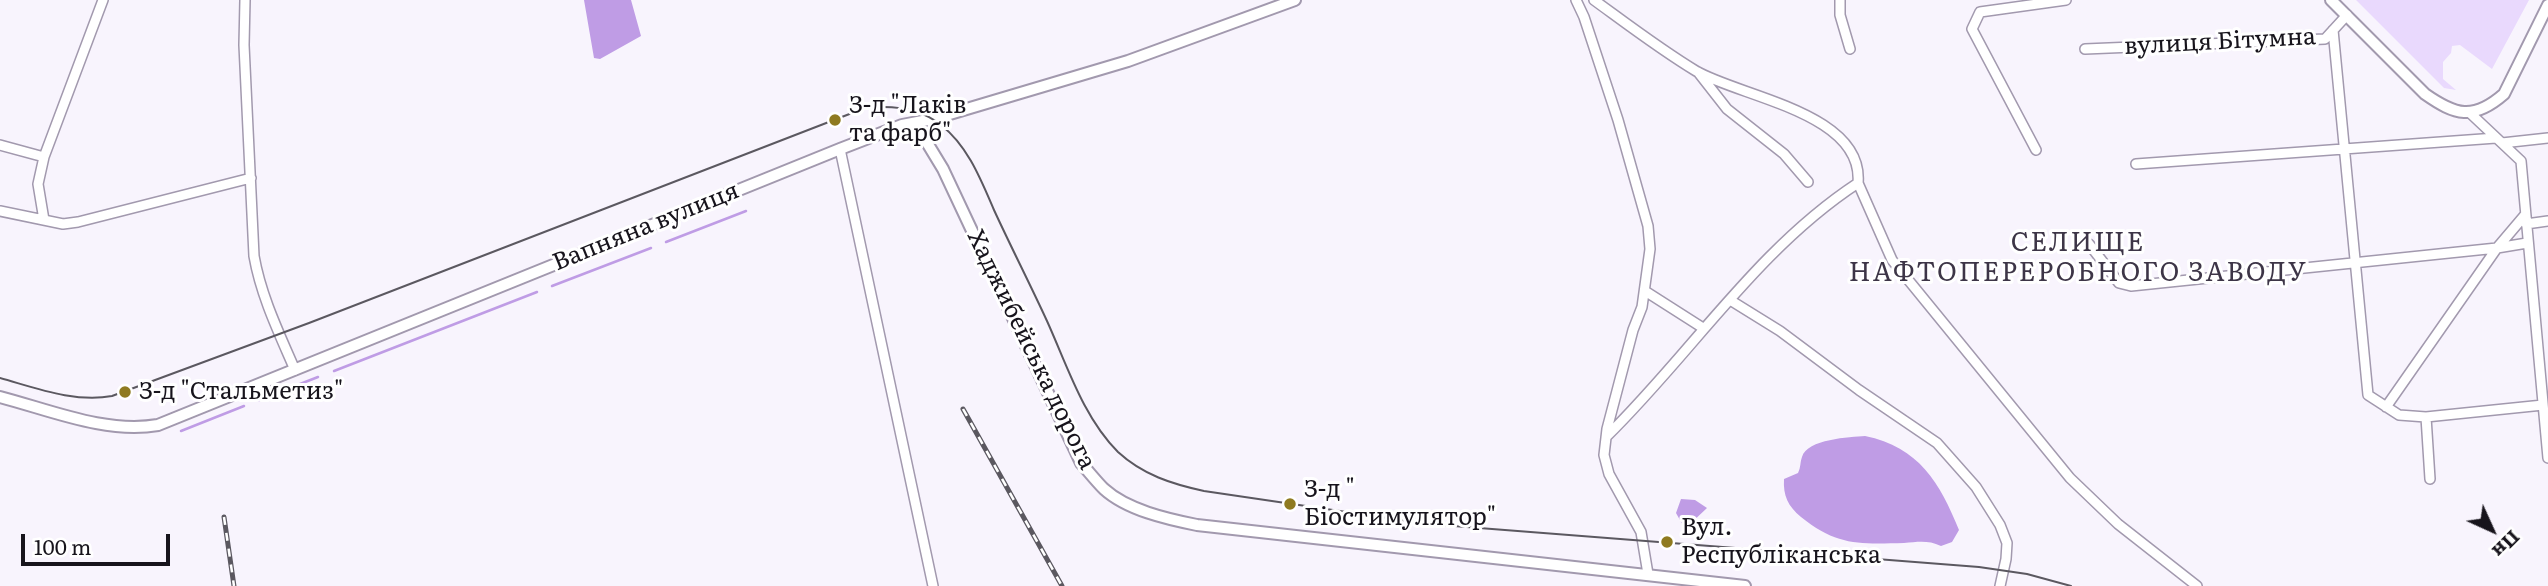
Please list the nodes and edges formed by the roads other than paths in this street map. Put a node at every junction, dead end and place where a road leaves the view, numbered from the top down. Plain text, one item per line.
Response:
1 (103, 0) edge
2 (245, 0) edge
3 (1295, 0) edge
4 (1576, 0) edge
5 (1594, 0) edge
6 (1840, 0) edge
7 (2066, 0) edge
8 (2331, 0) edge
9 (2548, 5) edge
10 (2347, 15) junction
11 (2333, 30) junction
12 (1850, 49) dead end
13 (2085, 49) dead end
14 (1698, 72) junction
15 (2470, 113) junction
16 (902, 125) junction
17 (2548, 138) edge
18 (2499, 141) junction
19 (0, 145) edge
20 (840, 149) junction
21 (2036, 150) dead end
22 (2345, 150) junction
23 (44, 157) junction
24 (2136, 164) dead end
25 (251, 178) junction
26 (1808, 182) dead end
27 (1858, 183) junction
28 (0, 211) edge
29 (2526, 219) junction
30 (44, 220) junction
31 (2548, 221) edge
32 (2527, 243) junction
33 (2089, 244) dead end
34 (2497, 248) junction
35 (2356, 262) junction
36 (1645, 291) junction
37 (1730, 300) junction
38 (1703, 328) junction
39 (295, 370) junction
40 (0, 397) edge
41 (2543, 405) junction
42 (2386, 407) junction
43 (2426, 416) junction
44 (1606, 437) junction
45 (2548, 458) edge
46 (2430, 479) dead end
47 (1648, 574) junction
48 (933, 586) edge
49 (1745, 586) edge
50 (2000, 586) edge
51 (2197, 586) edge

1 - 23 street
2 - 25 street
3 - 16 street, Вапняна вулиця
4 - 36 street
5 - 14 street
6 - 12 street
7 - 21 street
8 - 10 street
9 - 15 street
10 - 11 street, вулиця Бітумна
10 - 15 street
11 - 13 street, вулиця Бітумна
11 - 22 street
14 - 26 street
14 - 27 street
15 - 18 street
16 - 20 street, Вапняна вулиця
16 - 47 street, Хаджибейська дорога
17 - 18 street
18 - 22 street
18 - 29 street
19 - 23 street
20 - 39 street, Вапняна вулиця
20 - 48 street
22 - 24 street
22 - 35 street
23 - 30 street
25 - 30 street
25 - 39 street
27 - 37 street
27 - 51 street
28 - 30 street
29 - 31 street
29 - 32 street
29 - 34 street
32 - 34 street
32 - 41 street
33 - 35 street
34 - 35 street
34 - 42 street
35 - 42 street
36 - 38 street
36 - 44 street
37 - 38 street
37 - 50 street
38 - 44 street
39 - 40 street, Вапняна вулиця
41 - 43 street
41 - 45 street
42 - 43 street
43 - 46 street
44 - 47 street
47 - 49 street, Хаджибейська дорога

